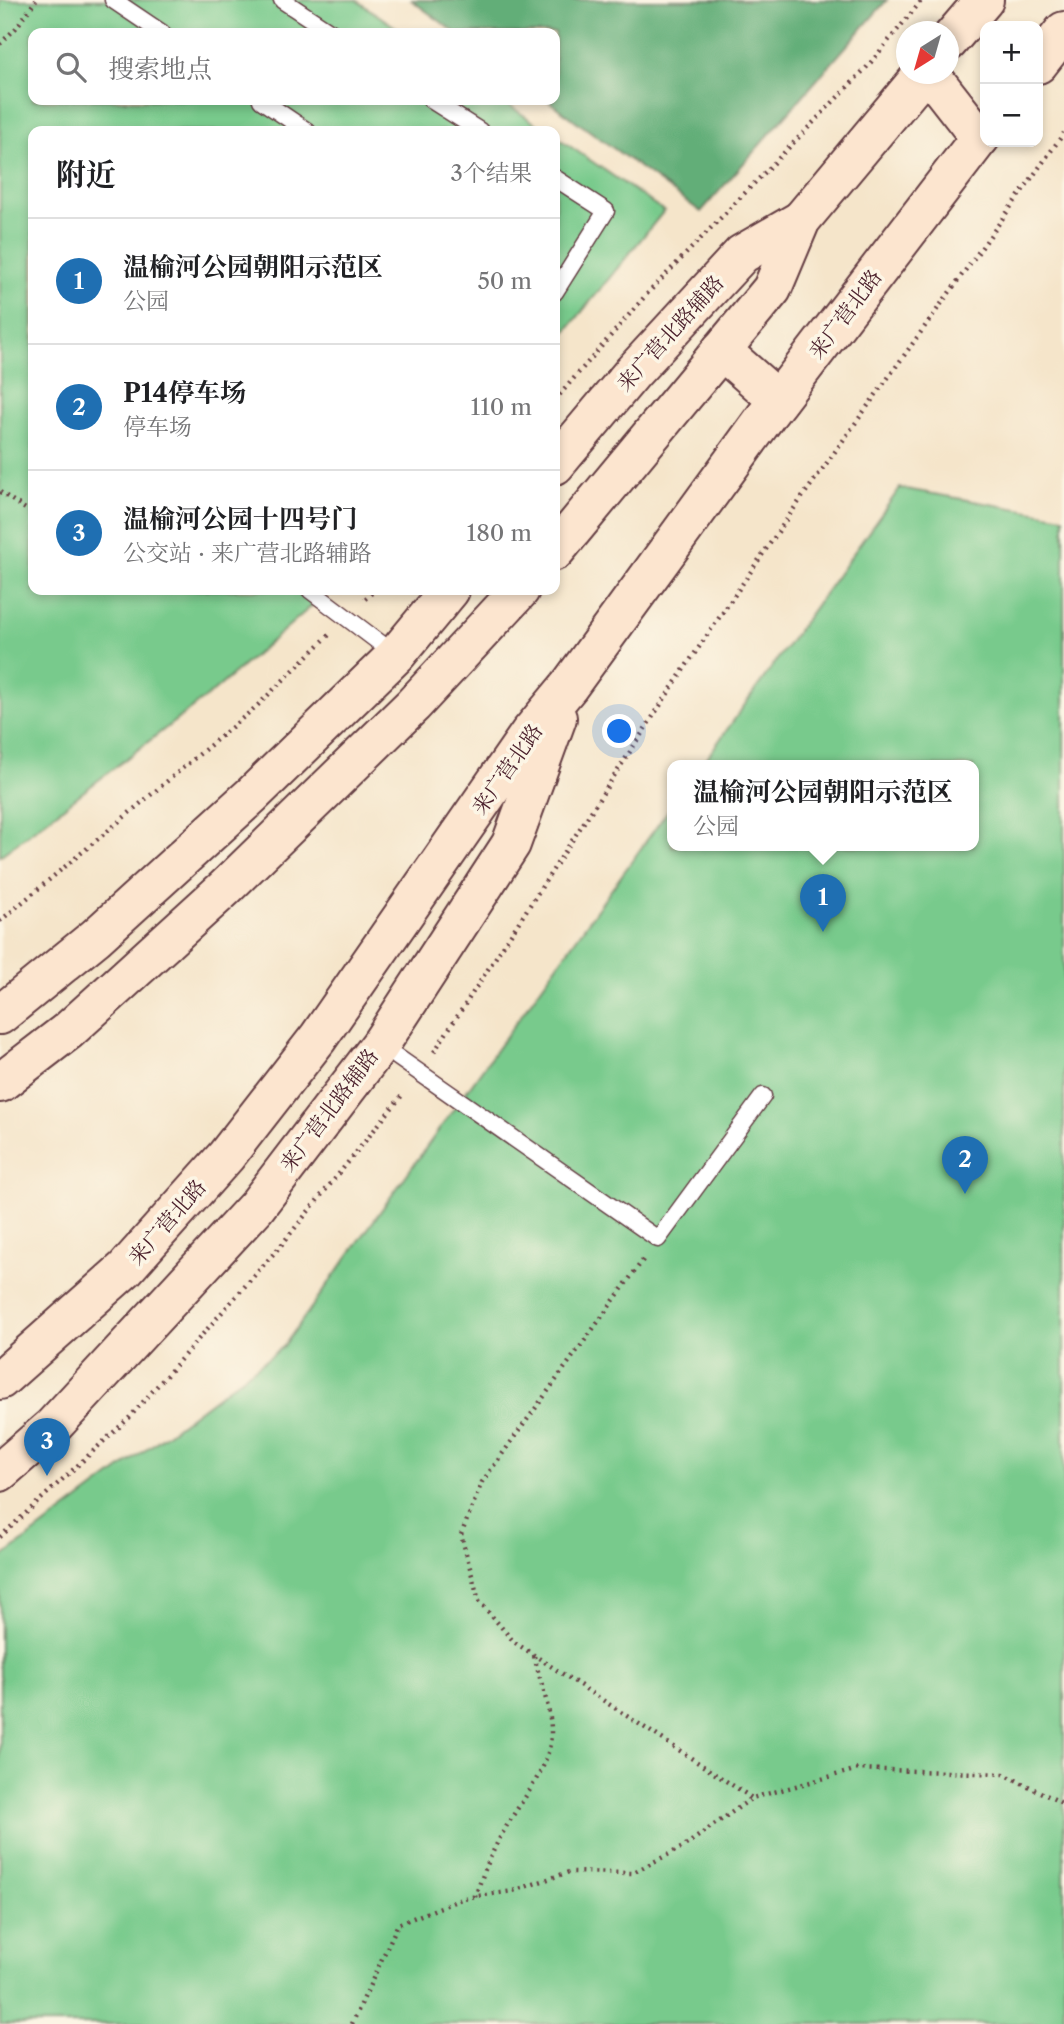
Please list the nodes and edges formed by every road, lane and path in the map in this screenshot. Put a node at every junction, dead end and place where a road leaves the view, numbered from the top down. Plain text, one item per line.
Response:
1 (36, 0) edge
2 (282, 0) edge
3 (922, 0) edge
4 (984, 0) edge
5 (124, 3) edge
6 (156, 28) edge
7 (324, 28) edge
8 (959, 29) edge
9 (1064, 31) edge
10 (0, 44) edge
11 (1043, 58) edge
12 (915, 84) edge
13 (939, 84) edge
14 (268, 105) edge
15 (439, 105) edge
16 (457, 117) junction
17 (300, 126) edge
18 (451, 126) edge
19 (472, 126) edge
20 (980, 132) edge
21 (1064, 133) edge
22 (980, 137) edge
23 (560, 181) edge
24 (801, 220) junction
25 (560, 284) edge
26 (721, 350) junction
27 (560, 394) edge
28 (778, 400) junction
29 (560, 460) edge
30 (0, 492) edge
31 (28, 511) edge
32 (560, 545) edge
33 (317, 595) edge
34 (370, 595) edge
35 (446, 595) edge
36 (515, 595) edge
37 (347, 617) junction
38 (396, 655) junction
39 (569, 687) junction
40 (0, 921) edge
41 (0, 1014) edge
42 (380, 1045) junction
43 (419, 1073) junction
44 (0, 1083) edge
45 (763, 1096) dead end
46 (657, 1239) junction
47 (0, 1381) edge
48 (0, 1472) edge
49 (0, 1536) edge
50 (534, 1656) junction
51 (752, 1798) junction
52 (1064, 1804) edge
53 (475, 1897) junction
54 (352, 2024) edge

1 - 10 path
2 - 7 lane
3 - 27 path
4 - 8 main road
5 - 6 lane
9 - 11 main road
12 - 24 main road
13 - 20 main road
14 - 17 lane
15 - 16 lane
16 - 18 lane
16 - 19 lane
21 - 43 path
22 - 28 main road, 来广营北路
23 - 25 lane
24 - 26 main road
24 - 29 main road, 来广营北路辅路
26 - 28 main road
26 - 32 main road
28 - 39 main road, 来广营北路
30 - 31 path
33 - 37 lane
34 - 37 path
35 - 38 main road
36 - 44 main road
37 - 38 lane
37 - 40 path
38 - 41 main road
39 - 42 main road, 来广营北路辅路
39 - 47 main road, 来广营北路
42 - 43 lane
42 - 48 main road, 来广营北路辅路
43 - 46 lane
43 - 49 path
45 - 46 lane
46 - 50 path
50 - 51 path
50 - 53 path
51 - 52 path
51 - 53 path
53 - 54 path

